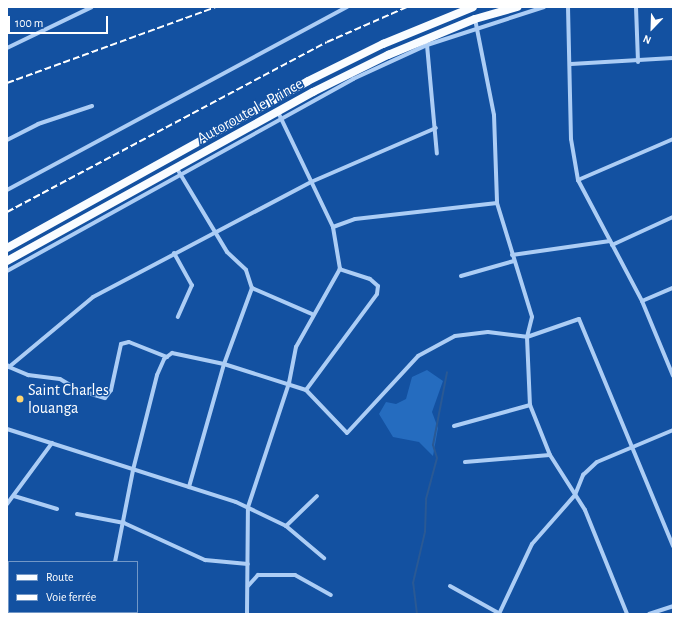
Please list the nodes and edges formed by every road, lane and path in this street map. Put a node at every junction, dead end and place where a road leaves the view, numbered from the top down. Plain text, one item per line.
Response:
1 (92, 7) edge
2 (347, 7) edge
3 (473, 7) edge
4 (517, 7) edge
5 (544, 7) edge
6 (568, 7) edge
7 (636, 7) edge
8 (475, 19) junction
9 (477, 28) junction
10 (426, 45) junction
11 (7, 48) edge
12 (673, 58) edge
13 (638, 62) junction
14 (570, 64) junction
15 (92, 106) dead end
16 (277, 112) junction
17 (281, 120) junction
18 (436, 128) junction
19 (673, 139) edge
20 (7, 140) edge
21 (437, 154) dead end
22 (176, 167) junction
23 (181, 175) junction
24 (578, 180) junction
25 (311, 182) junction
26 (7, 190) edge
27 (497, 203) junction
28 (673, 217) edge
29 (333, 227) junction
30 (217, 229) junction
31 (611, 243) junction
32 (7, 248) edge
33 (174, 253) junction
34 (512, 255) junction
35 (7, 261) edge
36 (514, 261) junction
37 (340, 269) junction
38 (7, 271) edge
39 (461, 276) dead end
40 (252, 288) junction
41 (673, 288) edge
42 (642, 301) junction
43 (312, 314) junction
44 (178, 317) dead end
45 (527, 337) junction
46 (167, 357) junction
47 (673, 358) edge
48 (668, 360) junction
49 (224, 364) junction
50 (8, 366) edge
51 (673, 376) edge
52 (289, 383) junction
53 (306, 390) junction
54 (530, 405) junction
55 (454, 426) dead end
56 (7, 430) edge
57 (673, 430) edge
58 (52, 443) junction
59 (633, 445) junction
60 (550, 455) junction
61 (465, 462) dead end
62 (133, 470) junction
63 (189, 487) junction
64 (575, 495) junction
65 (14, 496) junction
66 (317, 496) dead end
67 (7, 504) edge
68 (248, 507) junction
69 (57, 509) dead end
70 (77, 514) dead end
71 (124, 523) junction
72 (286, 526) junction
73 (673, 546) edge
74 (324, 558) dead end
75 (115, 561) edge
76 (248, 564) junction
77 (450, 586) dead end
78 (248, 587) junction
79 (331, 595) dead end
80 (673, 606) edge
81 (248, 614) edge
82 (500, 614) edge
83 (627, 614) edge
84 (649, 614) edge

1 - 11 street
2 - 26 street
3 - 32 main road, Autoroute le Prince
4 - 8 main road, Autoroute le Prince
5 - 9 street
6 - 14 street
7 - 13 street
8 - 9 street
8 - 16 main road, Autoroute le Prince
9 - 10 street
9 - 27 street
10 - 17 street
10 - 18 street
12 - 13 street
13 - 14 street
14 - 24 street
15 - 20 street
16 - 17 street
16 - 22 main road, Autoroute le Prince
17 - 23 street
17 - 25 street
18 - 21 street
18 - 25 street
19 - 24 street
22 - 23 street
22 - 35 main road, Autoroute le Prince
23 - 30 street
23 - 38 street
24 - 31 street
25 - 29 street
25 - 30 street
27 - 29 street
27 - 34 street
28 - 31 street
29 - 37 street
30 - 33 street
30 - 40 street
31 - 34 street
31 - 42 street
33 - 44 street
33 - 50 street
34 - 36 street
36 - 39 street
36 - 45 street
37 - 43 street
37 - 53 street
40 - 43 street
40 - 49 street
41 - 42 street
42 - 48 street
43 - 52 street
45 - 53 street
45 - 54 street
45 - 59 street
46 - 49 street
46 - 50 street
46 - 62 street
47 - 48 street
48 - 51 street
49 - 52 street
49 - 63 street
52 - 53 street
52 - 68 street
54 - 55 street
54 - 60 street
56 - 58 street
57 - 59 street
58 - 62 street
58 - 65 street
59 - 64 street
59 - 73 street
60 - 61 street
60 - 64 street
62 - 63 street
62 - 71 street
63 - 68 street
64 - 82 street
64 - 83 street
65 - 67 street
65 - 69 street
66 - 72 street
68 - 72 street
68 - 76 street
70 - 71 street
71 - 75 street
71 - 76 street
72 - 74 street
76 - 78 street
77 - 82 street
78 - 79 street
78 - 81 street
80 - 84 street

